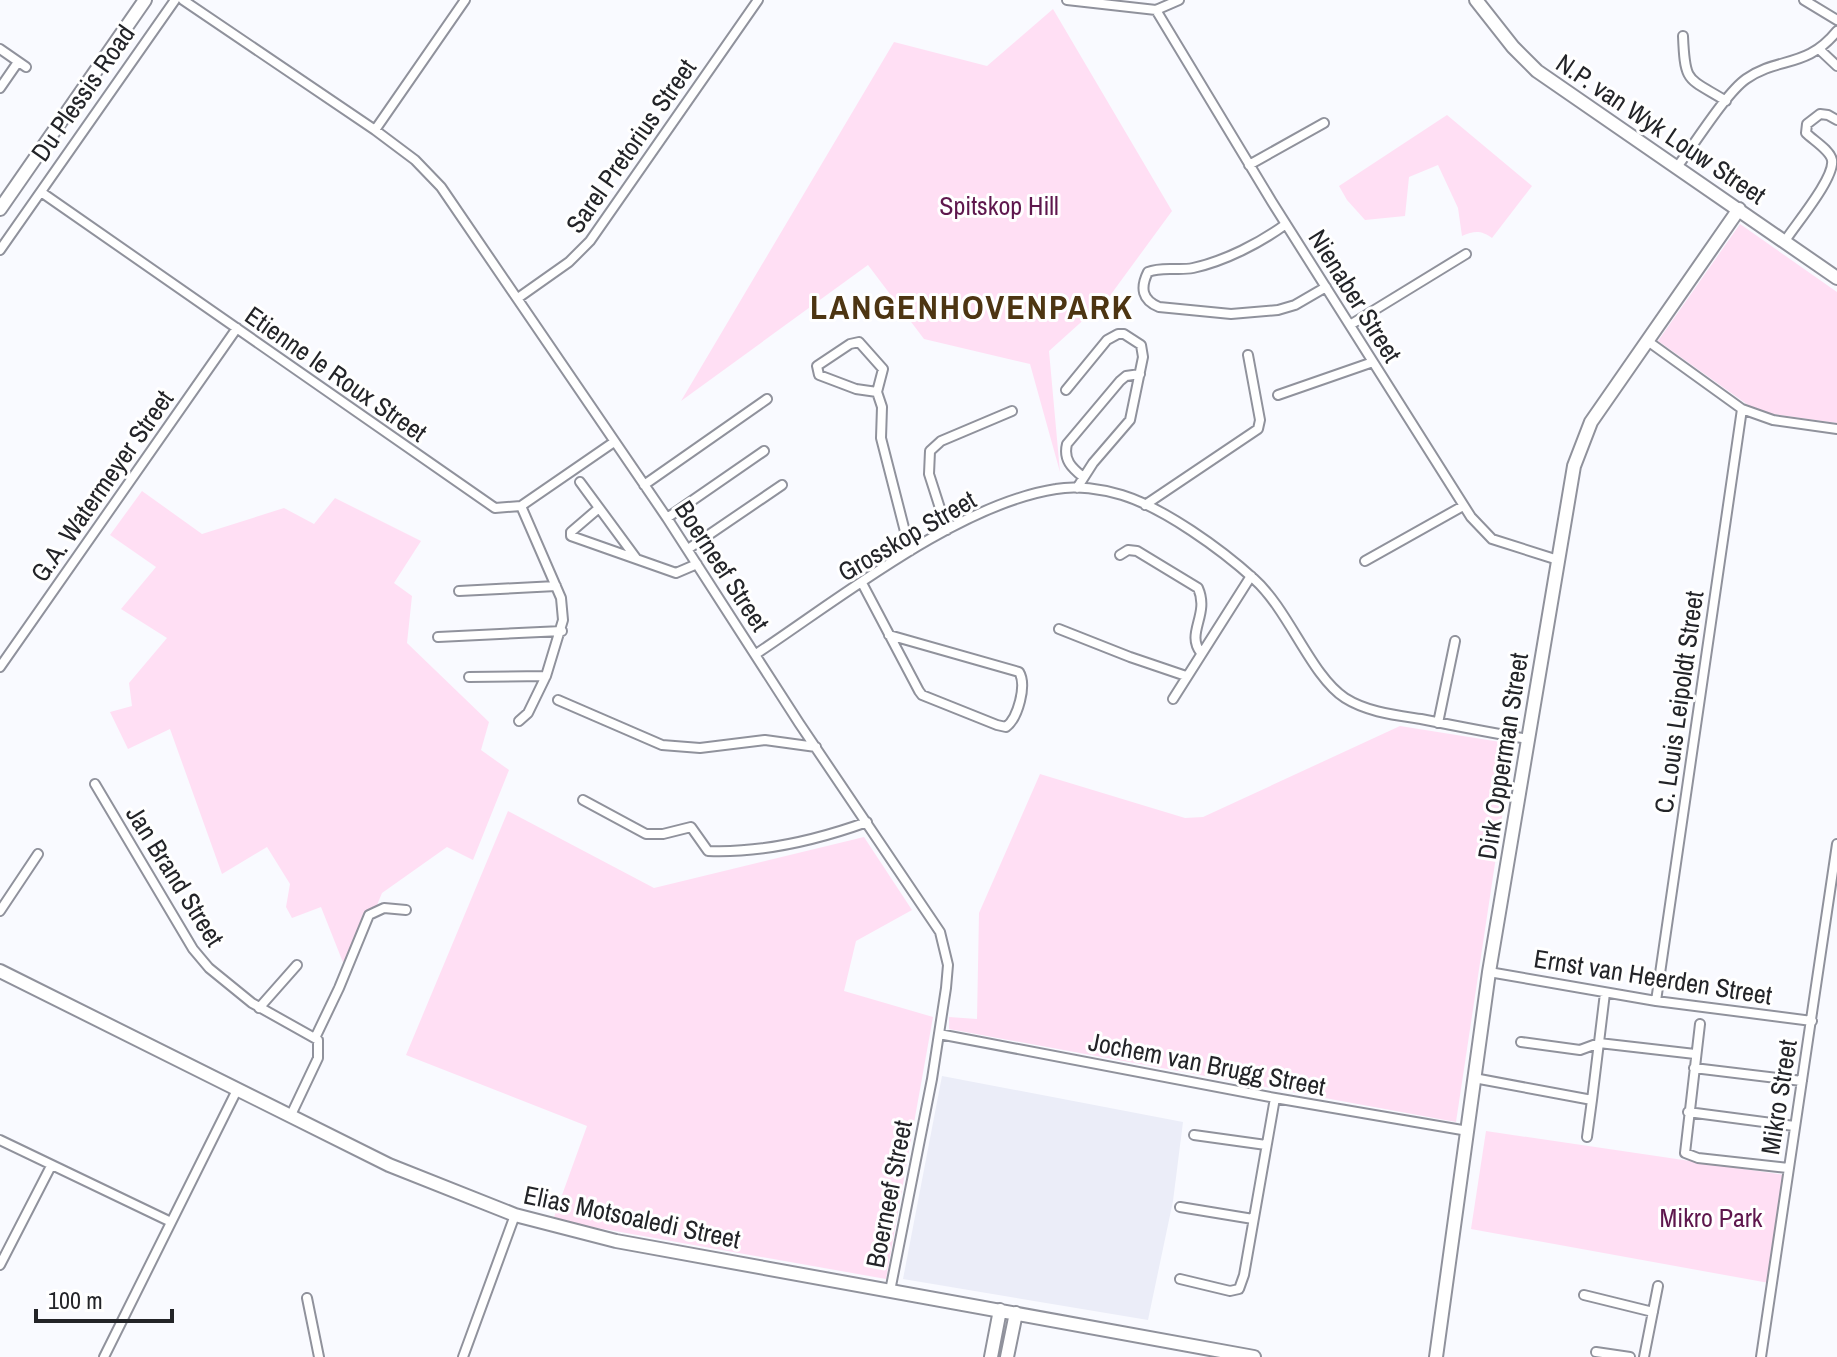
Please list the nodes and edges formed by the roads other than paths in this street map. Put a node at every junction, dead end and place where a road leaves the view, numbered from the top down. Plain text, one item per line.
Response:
1 (145, 0) edge
2 (175, 0) edge
3 (183, 0) edge
4 (465, 0) edge
5 (758, 0) edge
6 (1067, 0) edge
7 (1179, 0) edge
8 (1476, 0) edge
9 (1804, 0) edge
10 (1156, 10) junction
11 (1837, 20) edge
12 (1837, 31) edge
13 (1683, 36) dead end
14 (0, 49) edge
15 (1820, 50) junction
16 (1837, 66) edge
17 (0, 88) edge
18 (1726, 101) junction
19 (1837, 120) edge
20 (1324, 123) dead end
21 (375, 130) junction
22 (1249, 165) junction
23 (1677, 167) junction
24 (41, 192) junction
25 (0, 209) edge
26 (1739, 209) junction
27 (1286, 224) junction
28 (1785, 241) junction
29 (0, 250) edge
30 (1466, 254) dead end
31 (1837, 278) edge
32 (1326, 287) junction
33 (518, 298) junction
34 (1350, 325) junction
35 (237, 328) junction
36 (1649, 342) junction
37 (1248, 355) dead end
38 (1373, 362) junction
39 (1140, 374) junction
40 (1066, 390) dead end
41 (877, 392) junction
42 (1278, 395) dead end
43 (767, 399) dead end
44 (1742, 409) junction
45 (1012, 411) dead end
46 (1837, 429) edge
47 (614, 442) junction
48 (764, 451) dead end
49 (1083, 477) junction
50 (580, 482) dead end
51 (644, 485) junction
52 (782, 485) dead end
53 (1077, 488) junction
54 (1145, 505) junction
55 (521, 506) junction
56 (1463, 506) junction
57 (599, 508) junction
58 (667, 518) junction
59 (947, 530) junction
60 (688, 549) junction
61 (910, 551) junction
62 (1120, 555) dead end
63 (637, 559) junction
64 (1558, 560) junction
65 (1365, 561) dead end
66 (697, 564) junction
67 (1251, 576) junction
68 (862, 583) junction
69 (556, 586) junction
70 (459, 591) dead end
71 (1059, 629) dead end
72 (562, 631) junction
73 (889, 635) junction
74 (438, 637) dead end
75 (1455, 641) dead end
76 (1201, 653) junction
77 (756, 654) junction
78 (0, 667) edge
79 (546, 676) junction
80 (1186, 676) junction
81 (469, 677) dead end
82 (1173, 699) dead end
83 (558, 700) dead end
84 (519, 721) dead end
85 (1438, 723) junction
86 (1528, 739) junction
87 (816, 747) junction
88 (95, 784) dead end
89 (583, 800) dead end
90 (867, 822) junction
91 (1837, 844) edge
92 (38, 854) dead end
93 (406, 910) dead end
94 (0, 911) edge
95 (297, 965) dead end
96 (0, 971) edge
97 (1489, 972) junction
98 (1605, 993) junction
99 (1656, 1001) junction
100 (259, 1008) junction
101 (1812, 1021) junction
102 (1700, 1024) dead end
103 (939, 1034) junction
104 (316, 1036) junction
105 (1521, 1042) dead end
106 (1599, 1043) junction
107 (1695, 1054) junction
108 (1694, 1068) junction
109 (1474, 1078) junction
110 (1802, 1081) junction
111 (237, 1090) junction
112 (1275, 1098) junction
113 (1592, 1100) junction
114 (1688, 1112) junction
115 (290, 1117) junction
116 (1794, 1126) junction
117 (1468, 1131) junction
118 (1194, 1135) dead end
119 (1587, 1137) dead end
120 (0, 1140) edge
121 (1266, 1145) junction
122 (51, 1166) junction
123 (1788, 1168) junction
124 (1180, 1207) dead end
125 (515, 1215) junction
126 (1253, 1219) junction
127 (171, 1222) junction
128 (0, 1265) edge
129 (1180, 1279) dead end
130 (1658, 1286) dead end
131 (890, 1291) junction
132 (1584, 1295) dead end
133 (307, 1298) dead end
134 (981, 1307) junction
135 (1000, 1310) junction
136 (1653, 1312) junction
137 (1016, 1313) junction
138 (1034, 1316) junction
139 (1010, 1338) junction
140 (994, 1340) junction
141 (1596, 1352) dead end
142 (104, 1357) edge
143 (319, 1357) edge
144 (463, 1357) edge
145 (991, 1357) edge
146 (1007, 1357) edge
147 (1254, 1357) edge
148 (1436, 1357) edge
149 (1630, 1357) edge
150 (1644, 1357) edge
151 (1761, 1357) edge

1 - 25 street, Du Plessis Road
2 - 24 street, Du Plessis Road
3 - 21 street, Boerneef Street
4 - 21 street
5 - 33 street, Sarel Pretorius Street
6 - 10 street
7 - 10 street
8 - 23 street, N.P. van Wyk Louw Street
9 - 11 street
10 - 22 street, Nienaber Street
12 - 15 street
13 - 18 street
14 - 17 street
15 - 16 street
15 - 18 street
18 - 23 street
19 - 28 street
20 - 22 street
21 - 33 street, Boerneef Street
22 - 27 street, Nienaber Street
23 - 26 street, N.P. van Wyk Louw Street
24 - 29 street, Du Plessis Road
24 - 35 street, Etienne le Roux Street
26 - 28 street, N.P. van Wyk Louw Street
26 - 36 street, Dirk Opperman Street
27 - 32 street, Nienaber Street
27 - 32 street
28 - 31 street, N.P. van Wyk Louw Street
30 - 34 street
32 - 34 street, Nienaber Street
33 - 47 street, Boerneef Street
34 - 38 street, Nienaber Street
35 - 55 street, Etienne le Roux Street
35 - 78 street, G.A. Watermeyer Street
36 - 44 street
36 - 64 street, Dirk Opperman Street
37 - 54 street
38 - 42 street
38 - 56 street, Nienaber Street
39 - 40 street
39 - 49 street
39 - 49 street
41 - 41 street
41 - 61 street
43 - 51 street
44 - 46 street
44 - 99 street, C. Louis Leipoldt Street
45 - 59 street
47 - 51 street, Boerneef Street
47 - 55 street
48 - 58 street
49 - 53 street
50 - 57 street
51 - 58 street, Boerneef Street
52 - 60 street
53 - 54 street, Grosskop Street
53 - 59 street, Grosskop Street
54 - 67 street, Grosskop Street
55 - 69 street
56 - 64 street, Nienaber Street
56 - 65 street
57 - 63 street
57 - 63 street
58 - 60 street, Boerneef Street
59 - 61 street, Grosskop Street
60 - 66 street, Boerneef Street
61 - 68 street, Grosskop Street
62 - 76 street
63 - 66 street
64 - 86 street, Dirk Opperman Street
66 - 77 street, Boerneef Street
67 - 76 street
67 - 85 street, Grosskop Street
68 - 73 street
68 - 77 street, Grosskop Street
69 - 70 street
69 - 72 street
71 - 80 street
72 - 74 street
72 - 79 street
73 - 73 street
75 - 85 street
76 - 80 street
77 - 87 street, Boerneef Street
79 - 81 street
79 - 84 street
80 - 82 street
83 - 87 street
85 - 86 street, Grosskop Street
86 - 97 street, Dirk Opperman Street
87 - 90 street, Boerneef Street
88 - 100 street, Jan Brand Street
89 - 90 street
90 - 103 street, Boerneef Street
91 - 101 street, Mikro Street
92 - 94 street
93 - 104 street
95 - 100 street
96 - 111 street, Elias Motsoaledi Street
97 - 98 street, Ernst van Heerden Street
97 - 109 street, Dirk Opperman Street
98 - 99 street, Ernst van Heerden Street
98 - 106 street
99 - 101 street, Ernst van Heerden Street
100 - 104 street, Jan Brand Street
101 - 110 street, Mikro Street
102 - 107 street
103 - 112 street, Jochem van Brugg Street
103 - 131 street, Boerneef Street
104 - 115 street
105 - 106 street
106 - 107 street
106 - 113 street
107 - 108 street
108 - 110 street
108 - 114 street
109 - 113 street
109 - 117 street, Dirk Opperman Street
110 - 116 street, Mikro Street
111 - 115 street, Elias Motsoaledi Street
111 - 127 street
112 - 117 street, Jochem van Brugg Street
112 - 121 street
113 - 119 street
114 - 116 street
114 - 123 street
115 - 125 street, Elias Motsoaledi Street
116 - 123 street, Mikro Street
117 - 148 street, Dirk Opperman Street
118 - 121 street
120 - 122 street
121 - 126 street
122 - 127 street
122 - 128 street
123 - 151 street, Mikro Street
124 - 126 street
125 - 131 street, Elias Motsoaledi Street
125 - 144 street
126 - 129 street
127 - 142 street
130 - 136 street
131 - 134 street, Elias Motsoaledi Street
132 - 136 street
133 - 143 street
134 - 135 street, Elias Motsoaledi Street
134 - 140 street
135 - 137 street, Elias Motsoaledi Street
135 - 140 street
136 - 150 street
137 - 138 street, Elias Motsoaledi Street
137 - 139 street
138 - 139 street
138 - 147 street, Elias Motsoaledi Street
139 - 146 street
140 - 145 street
141 - 149 street

